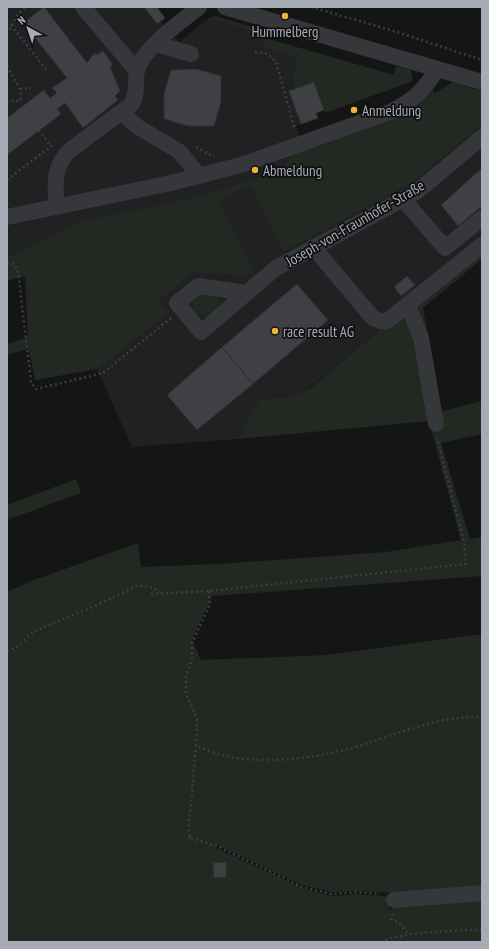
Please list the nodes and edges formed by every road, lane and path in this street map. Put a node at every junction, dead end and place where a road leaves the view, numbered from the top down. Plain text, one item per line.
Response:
1 (26, 7) edge
2 (83, 7) edge
3 (199, 7) edge
4 (225, 7) edge
5 (311, 7) edge
6 (11, 25) junction
7 (7, 34) edge
8 (156, 44) junction
9 (255, 52) dead end
10 (191, 54) dead end
11 (482, 60) edge
12 (7, 66) edge
13 (436, 69) junction
14 (137, 71) junction
15 (48, 72) dead end
16 (482, 82) edge
17 (31, 88) dead end
18 (20, 89) junction
19 (7, 102) edge
20 (122, 113) junction
21 (39, 130) dead end
22 (295, 132) dead end
23 (482, 137) edge
24 (57, 142) dead end
25 (190, 144) dead end
26 (51, 146) junction
27 (219, 157) dead end
28 (61, 159) junction
29 (199, 176) junction
30 (7, 180) edge
31 (403, 199) junction
32 (56, 207) junction
33 (7, 217) edge
34 (482, 218) edge
35 (482, 245) edge
36 (313, 247) junction
37 (7, 262) edge
38 (246, 293) junction
39 (408, 305) junction
40 (182, 309) junction
41 (436, 424) joint
42 (209, 591) junction
43 (162, 593) junction
44 (151, 594) dead end
45 (7, 651) edge
46 (482, 717) edge
47 (196, 746) junction
48 (482, 893) edge
49 (394, 900) junction
50 (482, 930) edge
51 (410, 935) junction
52 (381, 942) edge

1 - 6 path
2 - 14 street
3 - 8 street
4 - 13 street
5 - 11 path
6 - 7 path
6 - 15 path
8 - 10 street
8 - 14 street
9 - 22 path
12 - 18 path
13 - 16 street
13 - 29 street
14 - 20 street
17 - 18 path
18 - 19 path
20 - 28 street
20 - 29 street
21 - 26 path
23 - 31 street, Joseph-von-Fraunhofer-Straße
24 - 26 path
25 - 27 path
26 - 28 path
26 - 30 path
28 - 32 street
29 - 32 street
31 - 34 street
31 - 36 street, Joseph-von-Fraunhofer-Straße
32 - 33 street
35 - 39 street
36 - 38 street, Joseph-von-Fraunhofer-Straße
36 - 39 street
37 - 40 path
38 - 40 street
38 - 40 street, Joseph-von-Fraunhofer-Straße
39 - 41 street
41 - 42 path
42 - 43 path
42 - 47 path
43 - 44 path
43 - 45 path
46 - 47 path
47 - 49 path
48 - 49 street
49 - 51 path
50 - 51 path
51 - 52 path

